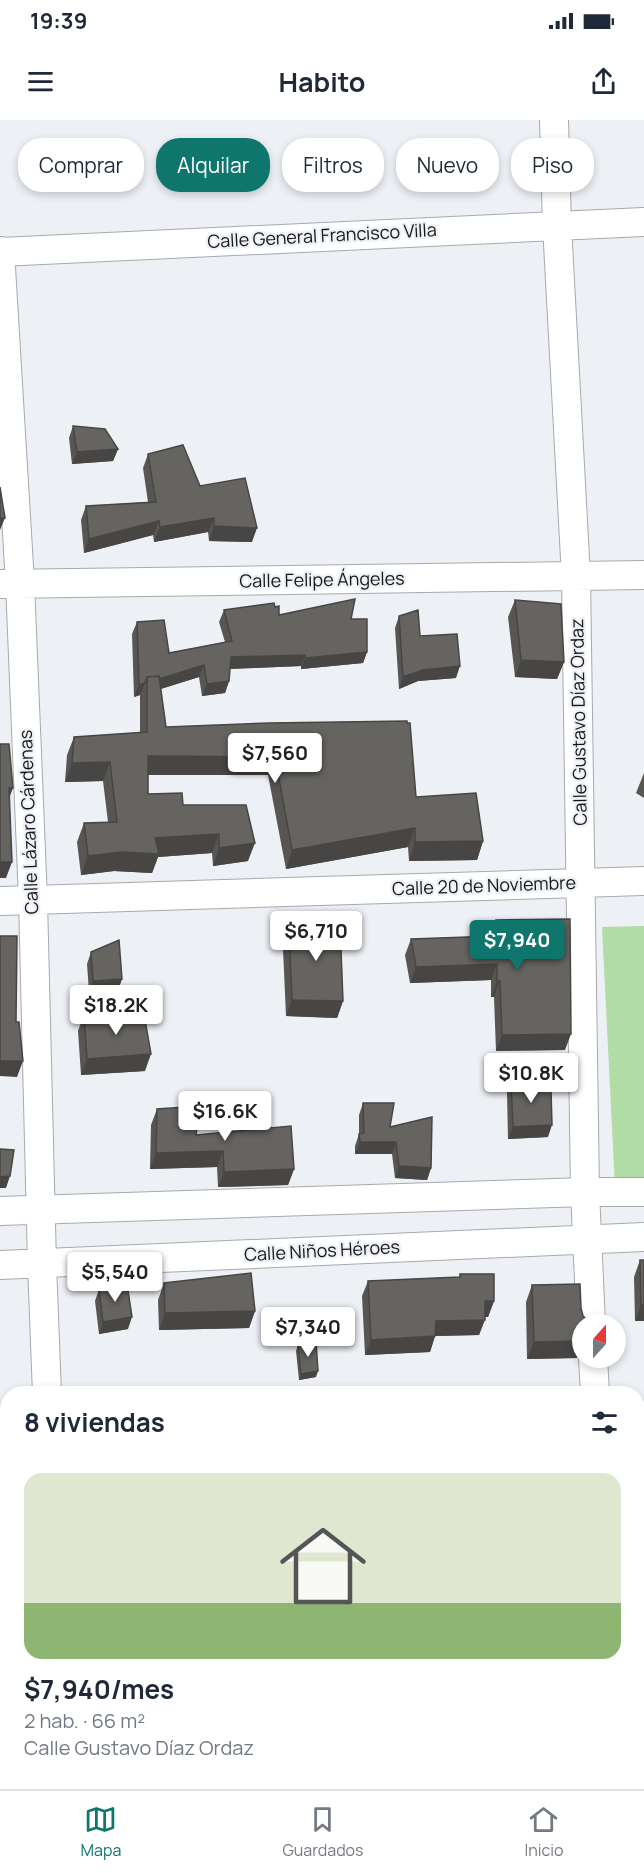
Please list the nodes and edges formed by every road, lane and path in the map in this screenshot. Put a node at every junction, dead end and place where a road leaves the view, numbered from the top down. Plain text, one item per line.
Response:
1 (554, 120) edge
2 (644, 222) edge
3 (557, 225) junction
4 (0, 252) edge
5 (644, 575) edge
6 (576, 577) junction
7 (10, 584) edge
8 (644, 881) edge
9 (582, 883) junction
10 (33, 900) junction
11 (0, 901) edge
12 (585, 1192) junction
13 (644, 1192) edge
14 (41, 1210) junction
15 (0, 1211) edge
16 (644, 1237) edge
17 (587, 1239) junction
18 (42, 1264) junction
19 (0, 1265) edge
20 (591, 1314) edge
21 (594, 1368) edge
22 (47, 1386) edge
23 (595, 1386) edge

1 - 3 street, Calle Gustavo Díaz Ordaz
2 - 3 street, Calle General Francisco Villa
3 - 4 street, Calle General Francisco Villa
3 - 6 street, Calle Gustavo Díaz Ordaz
4 - 7 street, Calle Lázaro Cárdenas
5 - 6 street, Calle Felipe Ángeles
6 - 7 street, Calle Felipe Ángeles
6 - 9 street, Calle Gustavo Díaz Ordaz
7 - 10 street, Calle Lázaro Cárdenas
8 - 9 street, Calle 20 de Noviembre
9 - 10 street, Calle 20 de Noviembre
9 - 12 street, Calle Gustavo Díaz Ordaz
10 - 11 street, Calle 20 de Noviembre
10 - 14 street, Calle Lázaro Cárdenas
12 - 13 street
12 - 14 street
12 - 17 street, Calle Gustavo Díaz Ordaz
14 - 15 street
14 - 18 street, Calle Lázaro Cárdenas
16 - 17 street, Calle Niños Héroes
17 - 18 street, Calle Niños Héroes
17 - 20 street, Calle Gustavo Díaz Ordaz
18 - 19 street, Calle Niños Héroes
18 - 22 street, Calle Lázaro Cárdenas
21 - 23 street

